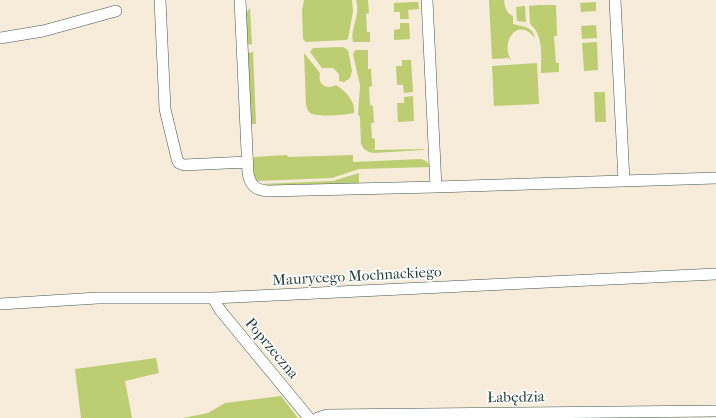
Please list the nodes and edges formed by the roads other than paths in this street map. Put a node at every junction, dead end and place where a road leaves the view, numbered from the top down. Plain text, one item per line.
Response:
1 (160, 0) edge
2 (240, 0) edge
3 (427, 0) edge
4 (615, 0) edge
5 (116, 11) dead end
6 (0, 38) edge
7 (248, 162) junction
8 (716, 178) edge
9 (624, 180) junction
10 (436, 187) junction
11 (716, 274) edge
12 (213, 298) junction
13 (0, 304) edge
14 (716, 411) edge
15 (309, 418) edge
16 (318, 418) edge

1 - 7 street
2 - 7 street
3 - 10 street
4 - 9 street
5 - 6 street
7 - 10 street
8 - 9 street
9 - 10 street
11 - 12 street, Maurycego Mochnackiego
12 - 13 street, Maurycego Mochnackiego
12 - 15 street, Poprzeczna
14 - 16 street, Łabędzia

